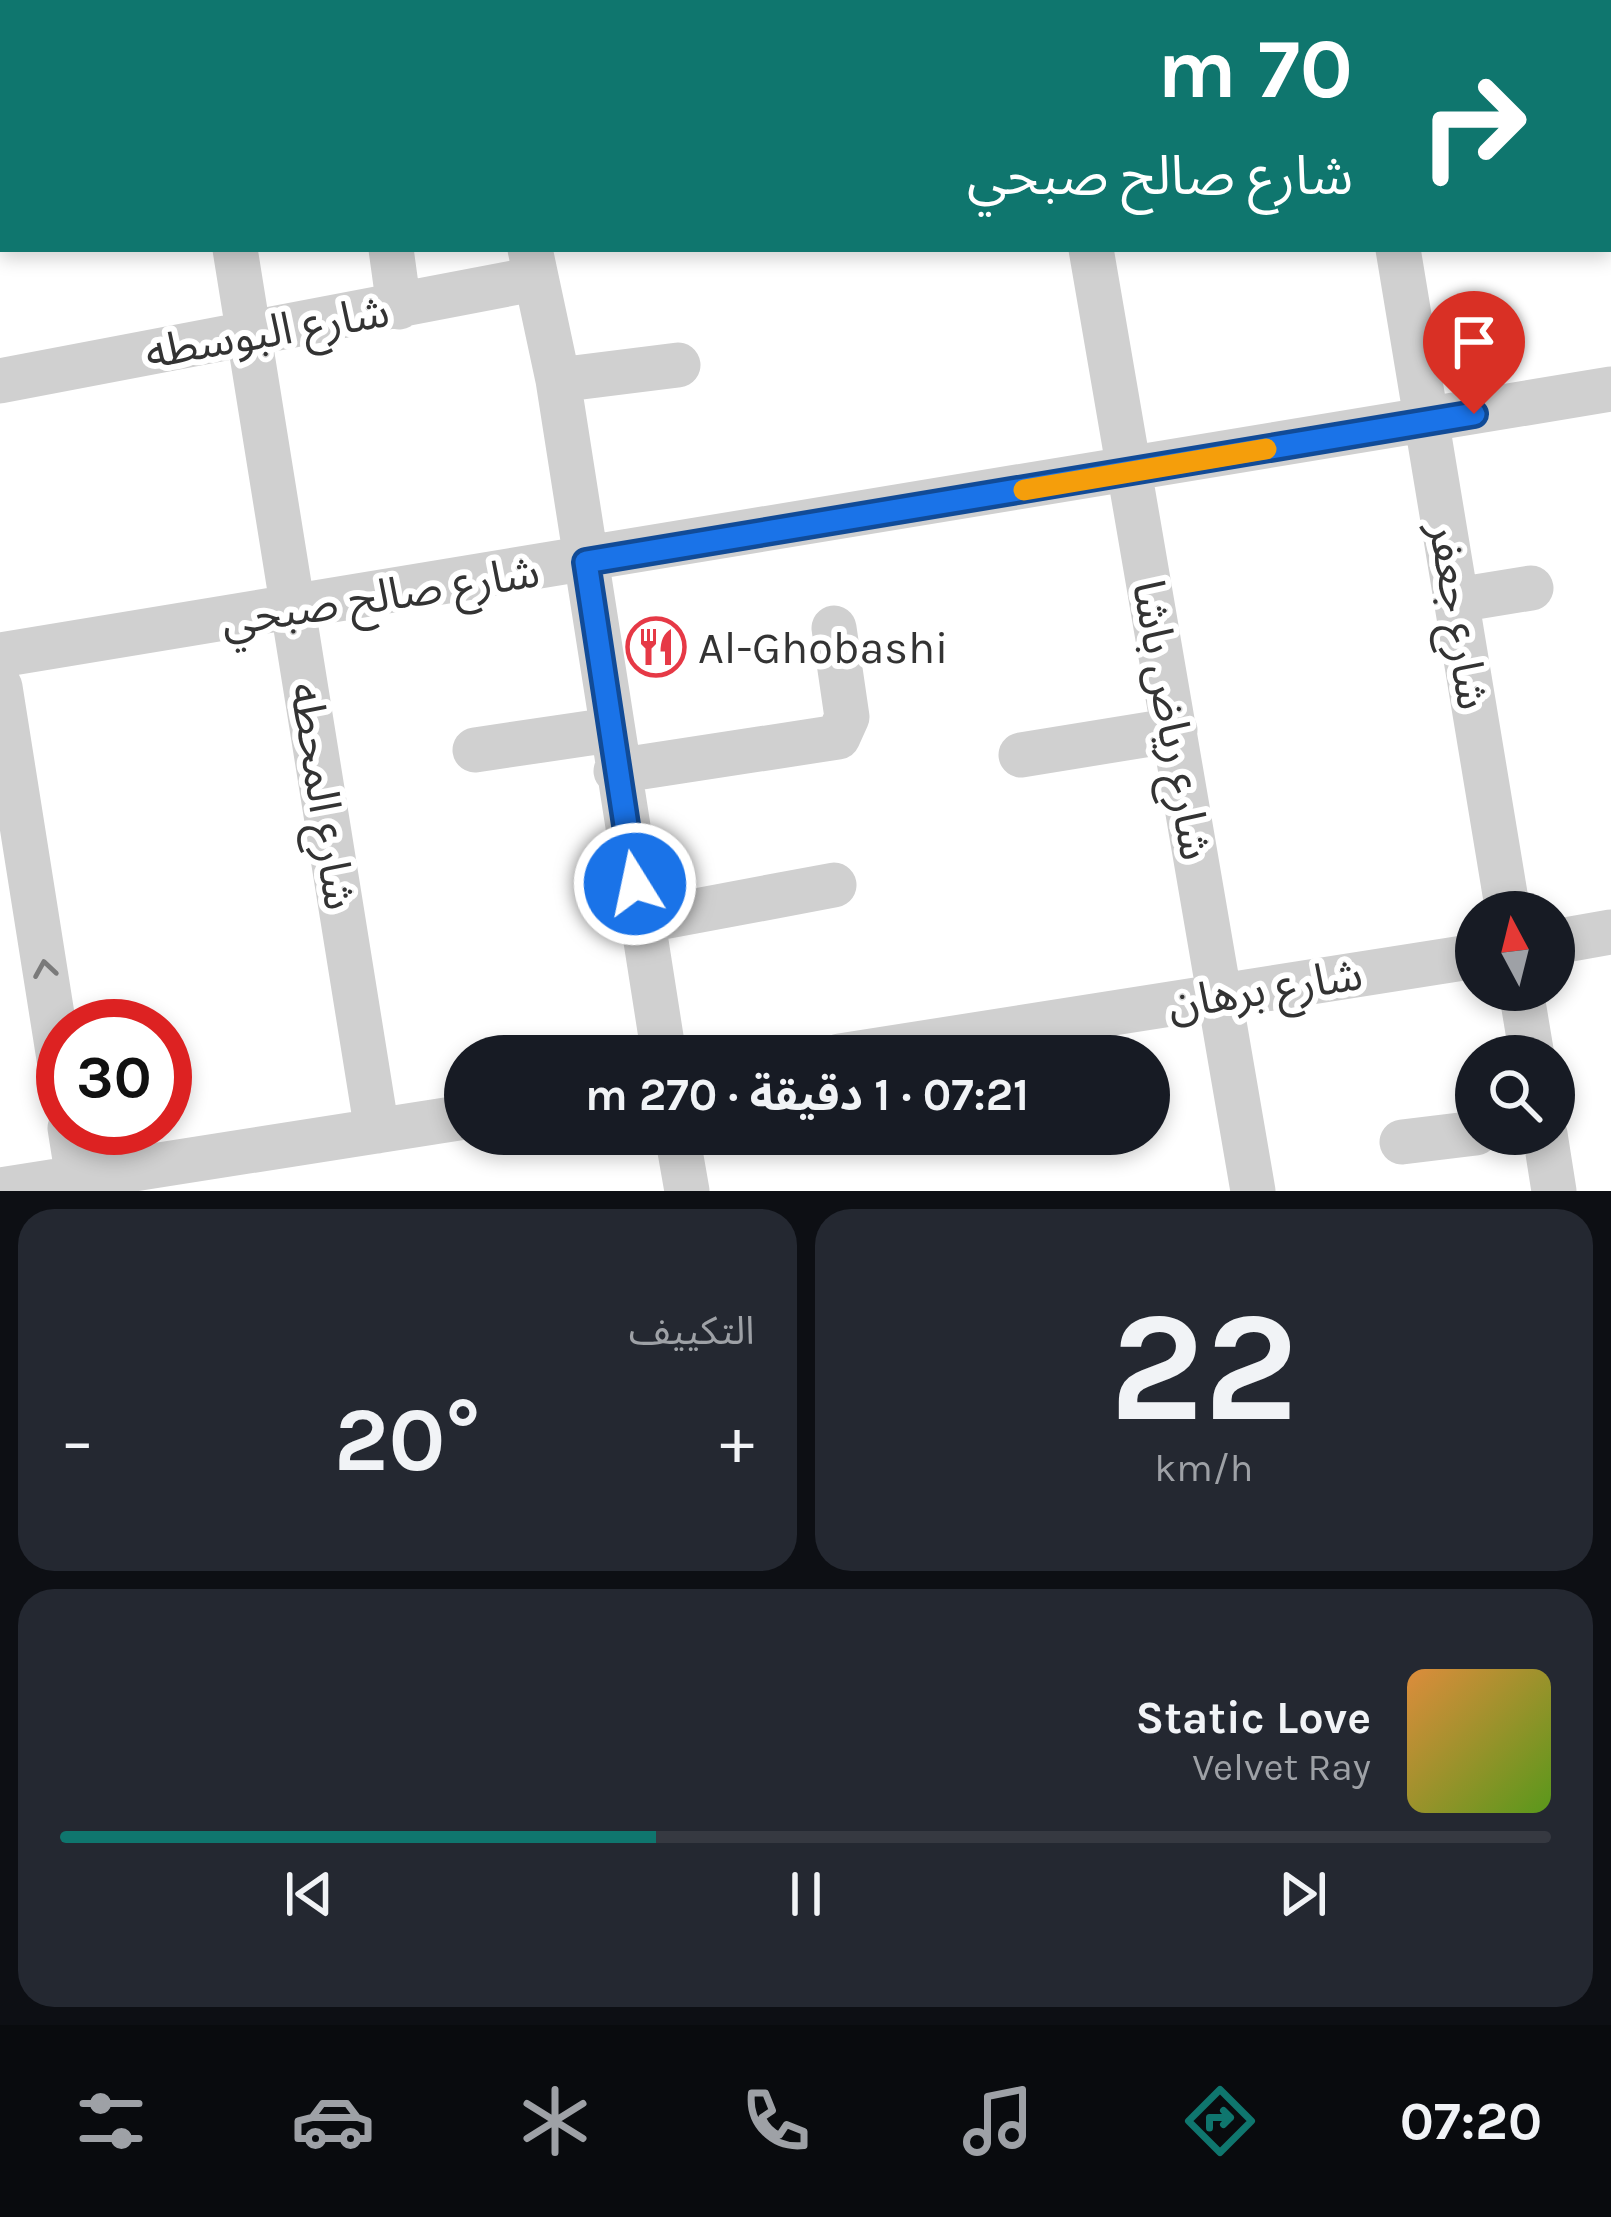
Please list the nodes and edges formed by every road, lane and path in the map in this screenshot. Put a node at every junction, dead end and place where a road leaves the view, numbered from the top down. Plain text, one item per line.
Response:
1 (235, 252) edge
2 (391, 252) edge
3 (1092, 252) edge
4 (1399, 252) edge
5 (532, 264) edge
6 (400, 307) junction
7 (249, 334) junction
8 (678, 365) dead end
9 (558, 380) junction
10 (0, 381) edge
11 (1611, 389) edge
12 (1428, 422) junction
13 (1130, 472) junction
14 (586, 562) junction
15 (1531, 588) dead end
16 (1457, 600) junction
17 (295, 610) junction
18 (833, 628) dead end
19 (0, 656) edge
20 (0, 687) edge
21 (1175, 730) junction
22 (475, 750) dead end
23 (613, 751) junction
24 (1022, 755) dead end
25 (834, 886) dead end
26 (1505, 891) edge
27 (642, 921) junction
28 (1611, 932) edge
29 (1575, 938) edge
30 (1455, 959) edge
31 (1220, 994) junction
32 (50, 999) edge
33 (661, 1035) edge
34 (969, 1035) edge
35 (444, 1120) edge
36 (376, 1131) junction
37 (1455, 1136) edge
38 (1402, 1142) dead end
39 (681, 1155) edge
40 (1548, 1155) edge
41 (79, 1183) edge
42 (0, 1190) edge
43 (687, 1191) edge
44 (1253, 1191) edge
45 (1554, 1191) edge

1 - 7 street, شارع المحطه
2 - 6 street
3 - 13 street, شارع رياض باشا
4 - 12 street, شارع جعفر
5 - 6 street, شارع البوسطه
5 - 9 street
6 - 7 street, شارع البوسطه
7 - 10 street, شارع البوسطه
7 - 17 street, شارع المحطه
8 - 9 street
9 - 14 street
11 - 12 street, شارع صالح صبحي
12 - 13 street, شارع صالح صبحي
12 - 16 street, شارع جعفر
13 - 14 street, شارع صالح صبحي
13 - 21 street, شارع رياض باشا
14 - 17 street, شارع صالح صبحي
14 - 23 street
15 - 16 street
16 - 26 street, شارع جعفر
17 - 19 street, شارع صالح صبحي
17 - 36 street, شارع المحطه
18 - 23 street
32 -> 20 street
21 - 24 street
21 - 31 street, شارع رياض باشا
22 - 23 street
23 - 27 street
25 - 27 street
27 - 33 street
28 - 29 street
30 - 31 street, شارع برهان
31 - 34 street, شارع برهان
31 - 44 street, شارع رياض باشا
35 - 36 street
36 - 41 street
37 - 38 street
39 - 43 street
40 - 45 street
41 - 42 street

